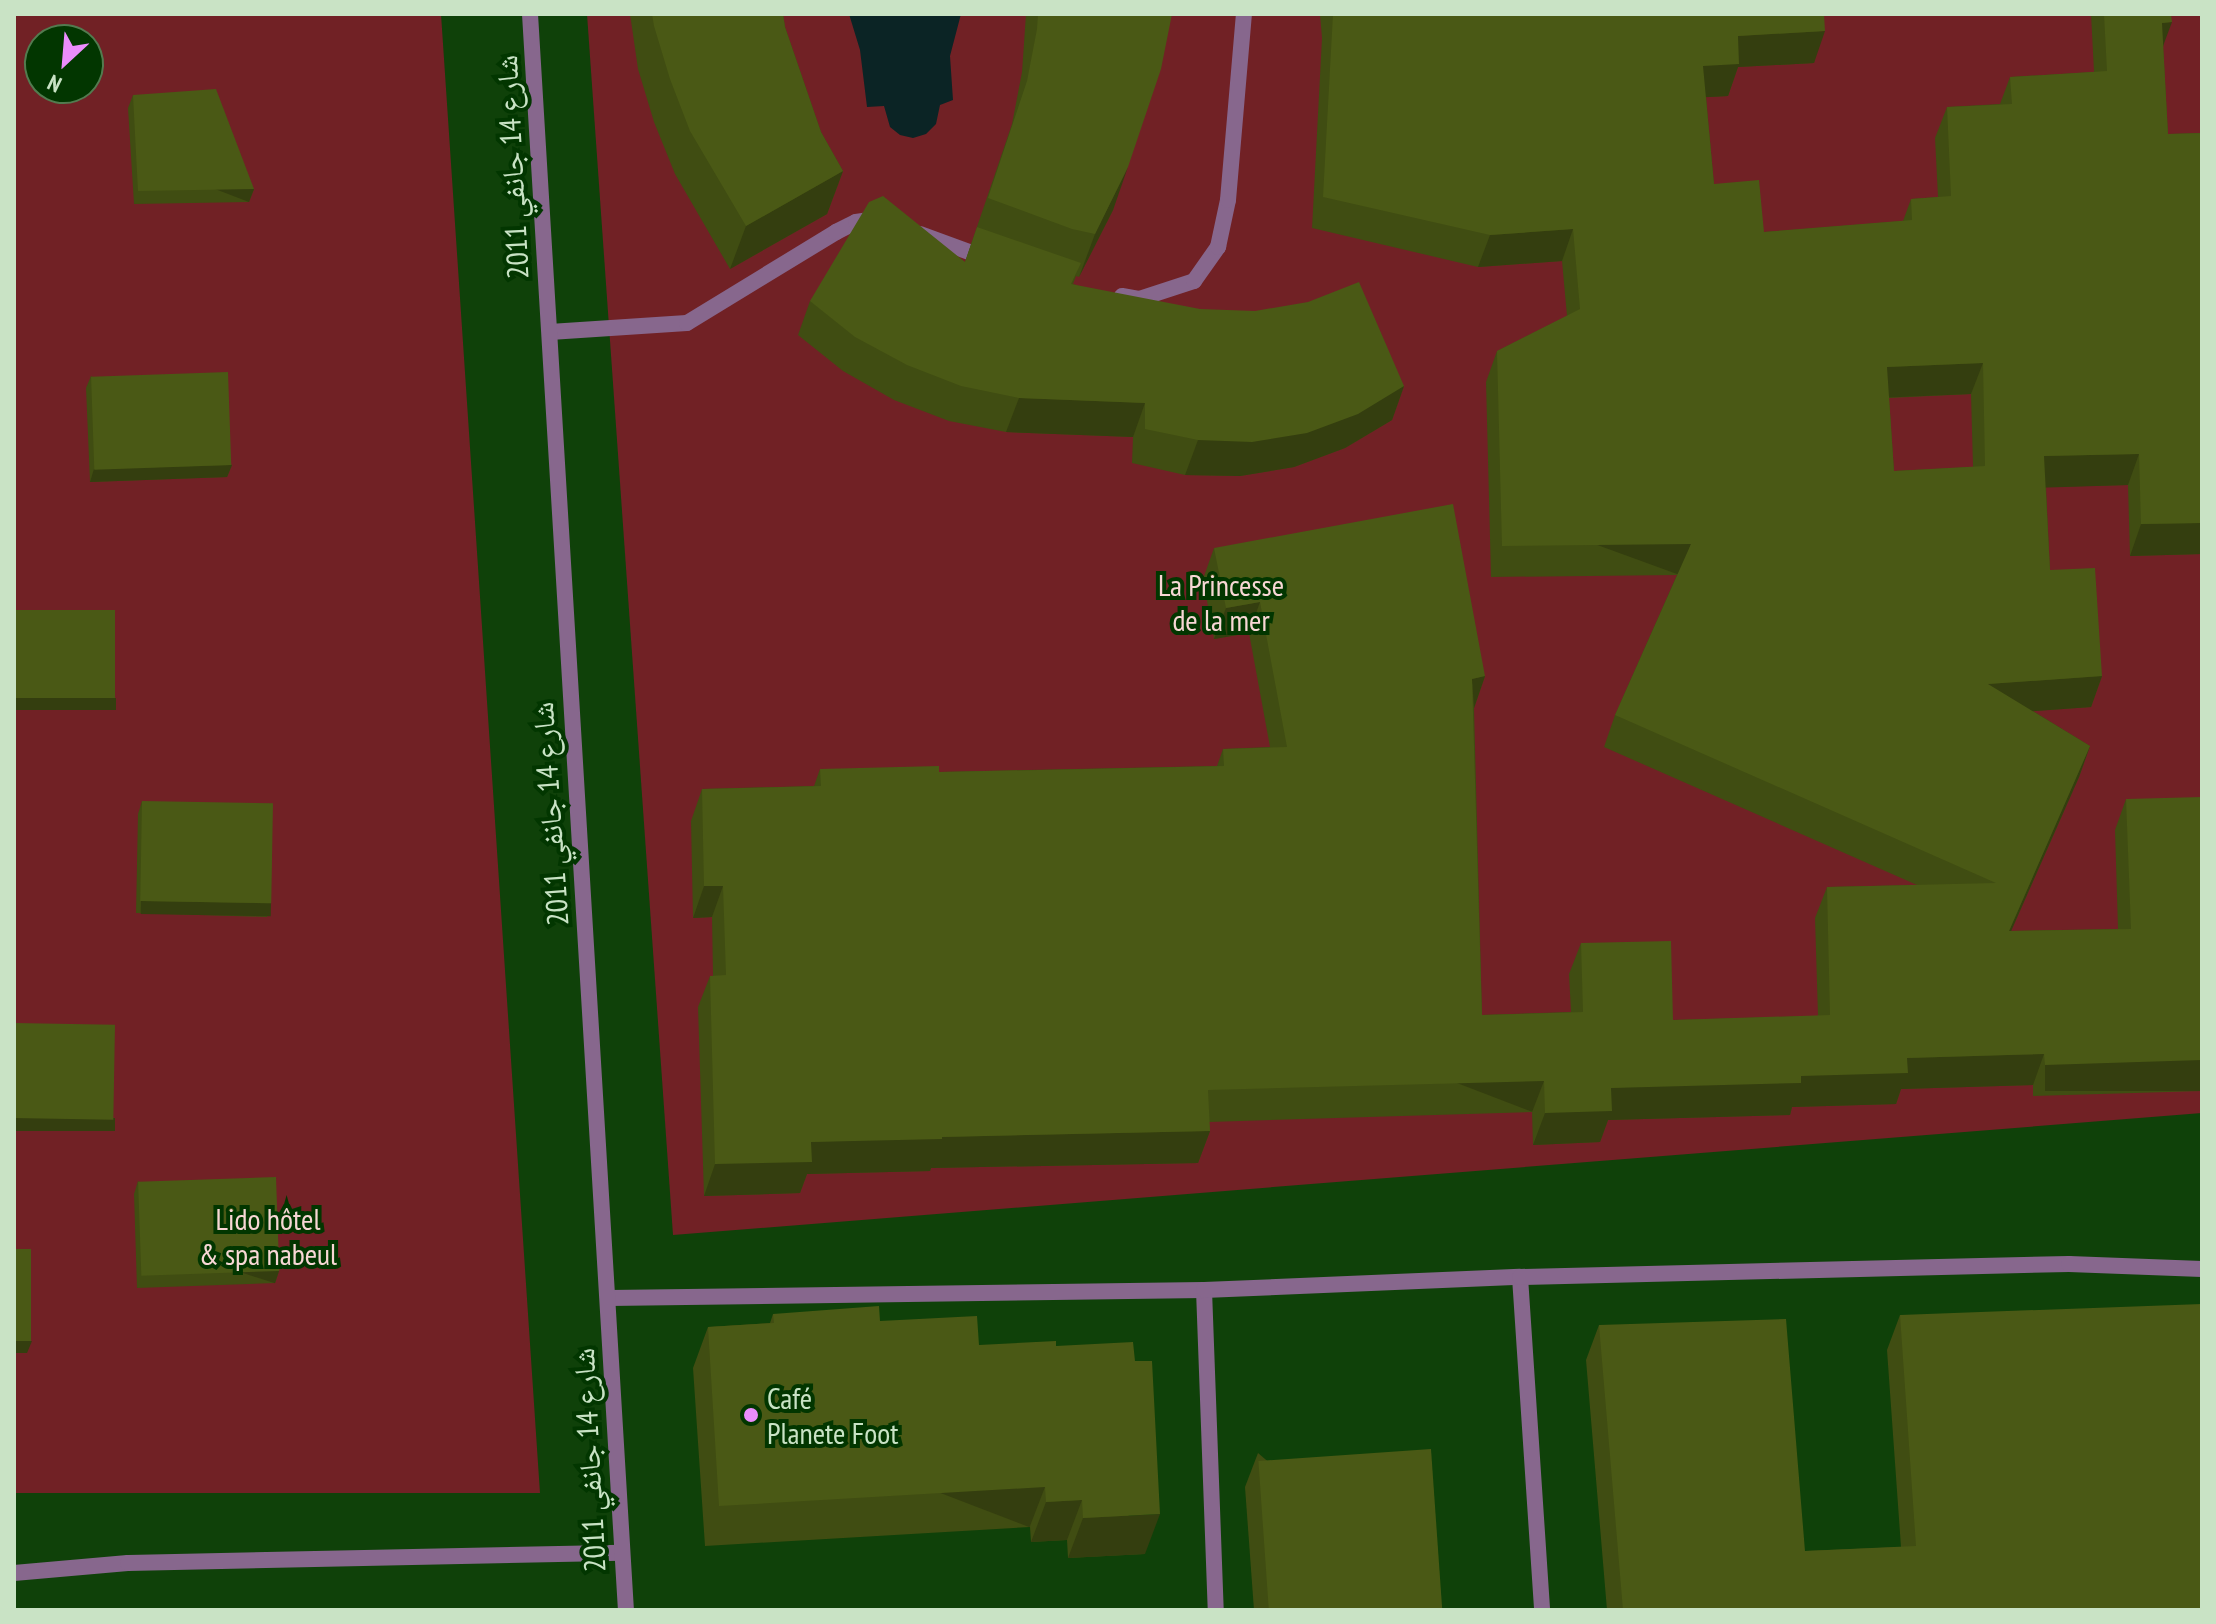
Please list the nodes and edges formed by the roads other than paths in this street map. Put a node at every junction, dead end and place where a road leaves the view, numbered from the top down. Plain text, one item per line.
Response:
1 (530, 14) edge
2 (1244, 14) edge
3 (998, 263) edge
4 (1110, 294) edge
5 (550, 332) junction
6 (2202, 1269) edge
7 (1520, 1277) junction
8 (1204, 1290) junction
9 (609, 1298) junction
10 (622, 1553) junction
11 (14, 1573) edge
12 (626, 1610) edge
13 (1216, 1610) edge
14 (1542, 1610) edge

1 - 5 street, شارع 14 جانفي 2011
2 - 4 street
3 - 5 street
5 - 9 street, شارع 14 جانفي 2011
6 - 7 street
7 - 8 street
7 - 14 street
8 - 9 street
8 - 13 street
9 - 10 street, شارع 14 جانفي 2011
10 - 11 street
10 - 12 street, شارع 14 جانفي 2011

